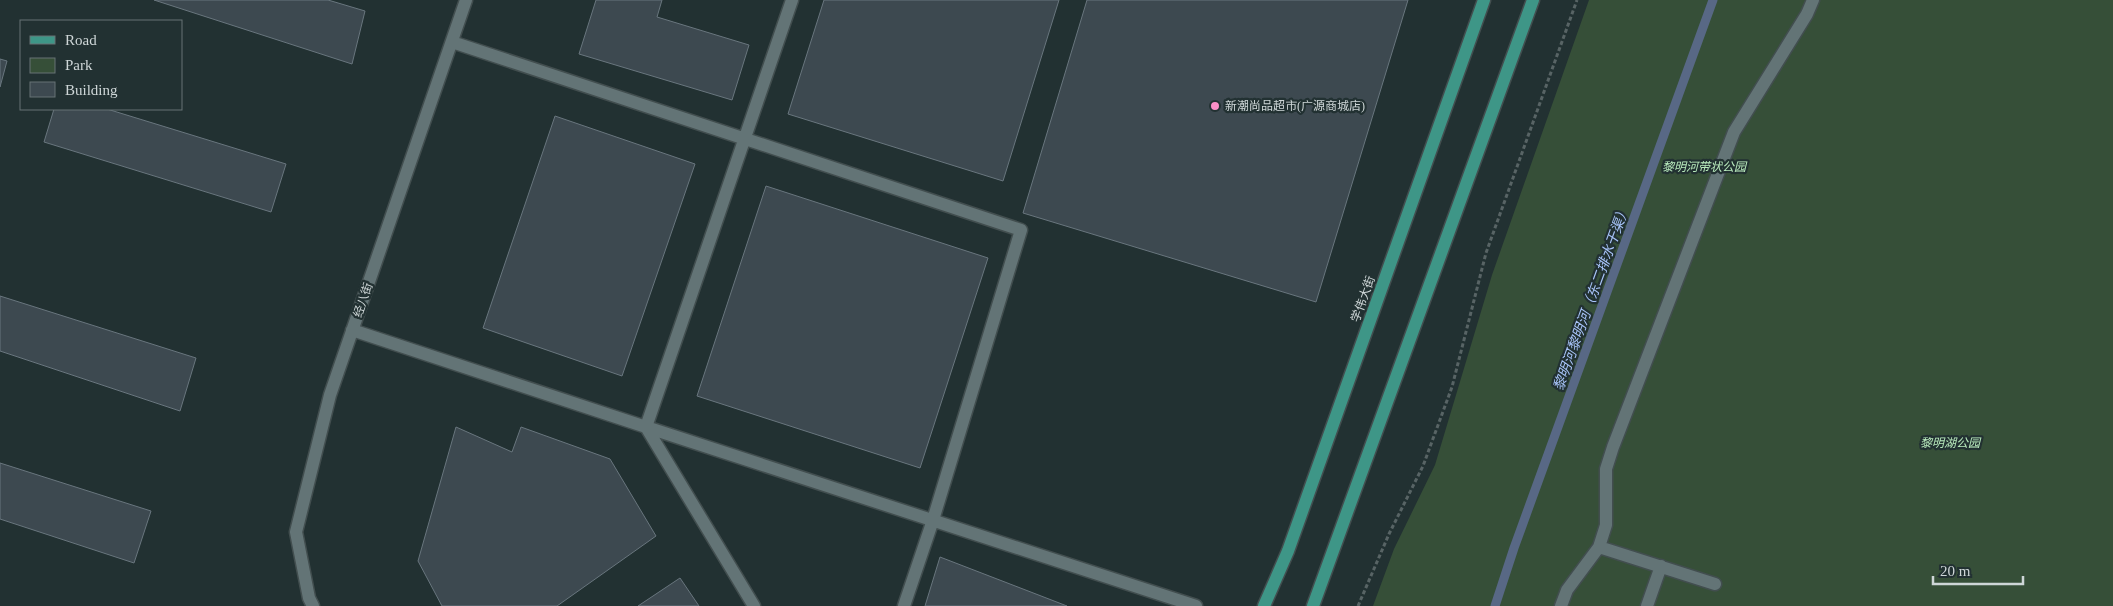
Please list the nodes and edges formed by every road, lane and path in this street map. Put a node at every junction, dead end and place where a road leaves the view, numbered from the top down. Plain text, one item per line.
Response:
1 (466, 0) edge
2 (792, 0) edge
3 (1484, 0) edge
4 (1533, 0) edge
5 (1577, 0) edge
6 (1813, 0) edge
7 (452, 42) junction
8 (745, 140) junction
9 (352, 330) junction
10 (646, 427) junction
11 (932, 520) junction
12 (1599, 547) junction
13 (1661, 566) junction
14 (1715, 584) dead end
15 (313, 606) edge
16 (754, 606) edge
17 (904, 606) edge
18 (1196, 606) edge
19 (1264, 606) edge
20 (1313, 606) edge
21 (1358, 606) edge
22 (1561, 606) edge
23 (1647, 606) edge

1 - 7 street, 经八街
2 - 8 street
3 - 19 main road, 学伟大街
4 - 20 main road
5 - 21 path
6 - 12 street
7 - 8 street
7 - 9 street, 经八街
8 - 10 street
8 - 11 street
9 - 10 street
9 - 15 street, 经八街
10 - 11 street
10 - 16 street
11 - 17 street
11 - 18 street
12 - 13 street
12 - 22 street
13 - 14 street
13 - 23 street

